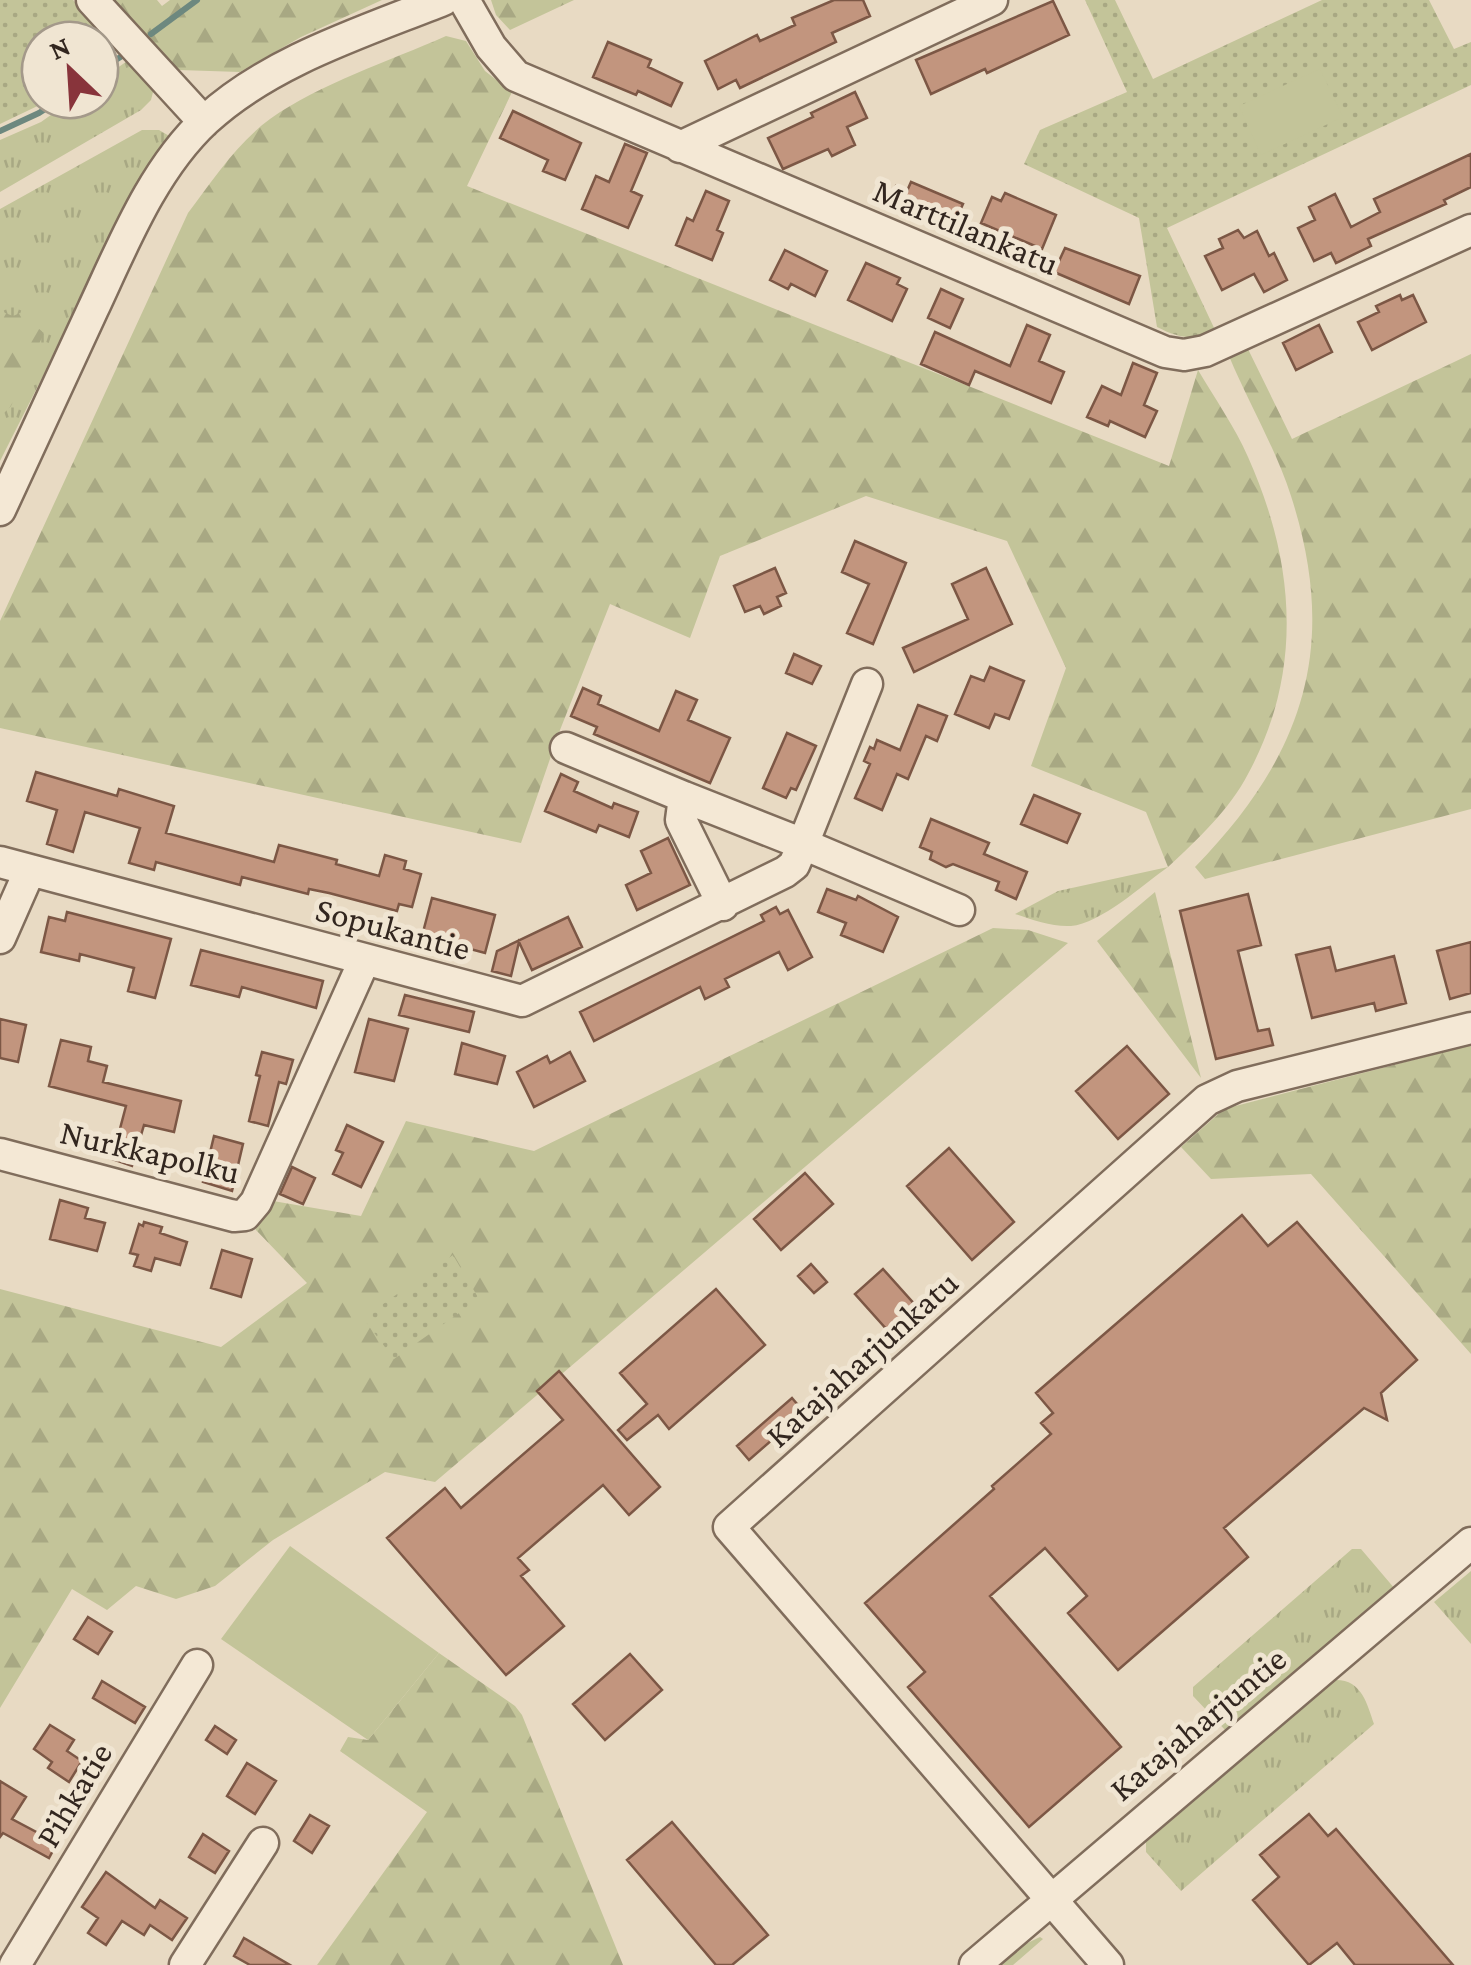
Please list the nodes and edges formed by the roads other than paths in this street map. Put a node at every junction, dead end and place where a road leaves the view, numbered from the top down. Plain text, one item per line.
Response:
1 (92, 0) edge
2 (443, 0) edge
3 (464, 0) edge
4 (992, 0) edge
5 (204, 122) junction
6 (680, 147) junction
7 (1471, 230) edge
8 (0, 510) edge
9 (868, 684) dead end
10 (566, 748) dead end
11 (684, 797) junction
12 (803, 844) junction
13 (0, 862) edge
14 (30, 870) junction
15 (724, 905) junction
16 (958, 910) dead end
17 (0, 938) edge
18 (364, 961) junction
19 (1471, 1028) edge
20 (0, 1154) edge
21 (1471, 1543) edge
22 (197, 1664) dead end
23 (262, 1843) dead end
24 (1051, 1900) junction
25 (15, 1965) edge
26 (185, 1965) edge
27 (975, 1965) edge
28 (1108, 1965) edge

1 - 5 street
2 - 5 street
3 - 6 street, Marttilankatu
4 - 6 street
5 - 8 street
6 - 7 street, Marttilankatu
9 - 12 street, Sopukantie
10 - 11 street
11 - 12 street
11 - 15 street
12 - 15 street, Sopukantie
12 - 16 street
13 - 14 street, Sopukantie
14 - 17 street
14 - 18 street, Sopukantie
15 - 18 street, Sopukantie
18 - 20 street, Nurkkapolku
19 - 24 street, Katajaharjunkatu
21 - 24 street, Katajaharjuntie
22 - 25 street, Pihkatie
23 - 26 street
24 - 27 street, Katajaharjuntie
24 - 28 street

